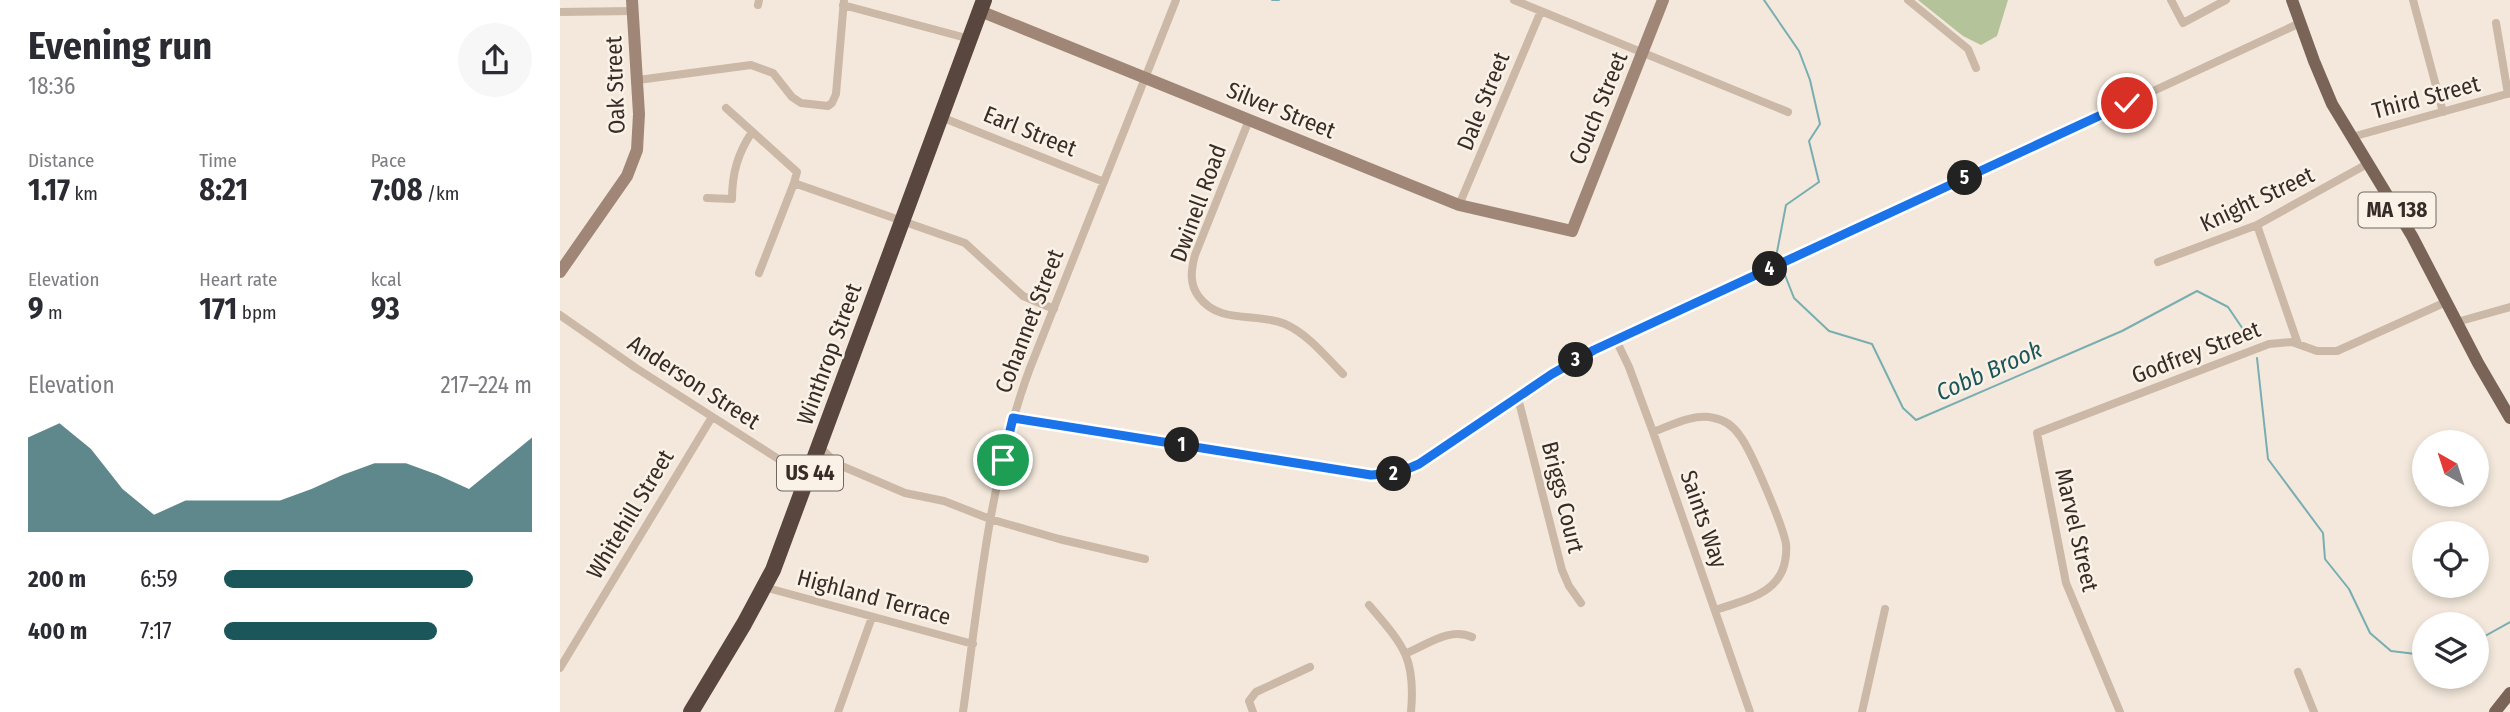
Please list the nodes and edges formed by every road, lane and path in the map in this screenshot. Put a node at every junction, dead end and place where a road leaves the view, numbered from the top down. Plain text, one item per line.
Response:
1 (1176, 0) edge
2 (1514, 0) edge
3 (1663, 0) edge
4 (1908, 0) edge
5 (2171, 0) edge
6 (2226, 0) edge
7 (2292, 0) edge
8 (2413, 0) edge
9 (844, 2) edge
10 (633, 5) edge
11 (982, 6) edge
12 (1541, 11) junction
13 (560, 12) edge
14 (2300, 23) junction
15 (2496, 23) dead end
16 (970, 39) junction
17 (1642, 52) junction
18 (1976, 68) dead end
19 (1145, 78) junction
20 (638, 80) junction
21 (2509, 94) edge
22 (726, 108) dead end
23 (1788, 112) dead end
24 (2443, 112) junction
25 (941, 117) junction
26 (1249, 120) junction
27 (752, 132) junction
28 (2352, 137) junction
29 (2369, 163) junction
30 (1104, 182) junction
31 (794, 183) junction
32 (707, 198) dead end
33 (1459, 205) junction
34 (903, 222) junction
35 (2257, 225) junction
36 (1572, 231) joint
37 (2158, 262) dead end
38 (560, 272) edge
39 (759, 273) dead end
40 (2446, 302) junction
41 (2510, 307) edge
42 (1054, 309) junction
43 (560, 315) edge
44 (2457, 322) junction
45 (1616, 340) junction
46 (2298, 344) junction
47 (1343, 374) dead end
48 (1518, 398) junction
49 (712, 417) junction
50 (1013, 418) junction
51 (2510, 418) edge
52 (1653, 432) junction
53 (2037, 433) joint
54 (820, 447) junction
55 (808, 478) junction
56 (990, 519) junction
57 (1145, 559) dead end
58 (764, 587) junction
59 (1581, 603) dead end
60 (1369, 605) dead end
61 (1885, 609) dead end
62 (1716, 610) junction
63 (872, 617) junction
64 (1472, 637) dead end
65 (973, 644) junction
66 (1407, 653) junction
67 (560, 667) edge
68 (1310, 667) dead end
69 (2298, 672) dead end
70 (2510, 693) edge
71 (966, 711) edge
72 (691, 712) edge
73 (838, 712) edge
74 (1253, 712) edge
75 (1411, 712) edge
76 (1750, 712) edge
77 (1862, 712) edge
78 (2119, 712) edge
79 (2314, 712) edge
80 (2495, 712) edge

1 - 19 street, Cohannet Street
2 - 12 street
3 - 17 street, Couch Street
4 - 18 street
5 - 6 street
7 - 14 main road, MA 138
8 - 24 street
9 - 16 street
9 - 20 street
10 - 13 street
10 - 20 street, Oak Street
11 - 16 highway, Winthrop Street / US 44
11 - 19 street, Silver Street
12 - 17 street
12 - 33 street, Dale Street
14 - 28 main road, MA 138
14 - 45 street
15 - 21 street
16 - 25 highway, Winthrop Street / US 44
17 - 23 street
17 - 36 street, Couch Street
19 - 26 street, Silver Street
19 - 30 street, Cohannet Street
20 - 38 street, Oak Street
21 - 24 street, Third Street
22 - 27 street
24 - 28 street, Third Street
25 - 30 street, Earl Street
25 - 34 highway, Winthrop Street / US 44
26 - 33 street, Silver Street
26 - 47 street, Dwinell Road
27 - 31 street
27 - 32 street
28 - 29 main road, MA 138
29 - 35 street, Knight Street
29 - 40 main road, MA 138
30 - 42 street, Cohannet Street
31 - 34 street
31 - 39 street
33 - 36 street, Silver Street
34 - 42 street
34 - 54 highway, Winthrop Street / US 44
35 - 37 street, Knight Street
35 - 46 street
40 - 44 main road, MA 138
40 - 46 street, Godfrey Street
41 - 44 street
42 - 50 street, Cohannet Street
43 - 49 street, Anderson Street
44 - 51 main road, MA 138
45 - 48 street
45 - 52 street, Saints Way
46 - 53 street, Godfrey Street
48 - 50 street
48 - 59 street, Briggs Court
49 - 55 street, Anderson Street
49 - 67 street, Whitehill Street
50 - 56 street, Cohannet Street
52 - 62 street, Saints Way
52 - 62 street
53 - 78 street, Marvel Street
54 - 55 highway, Winthrop Street / US 44
54 - 56 street
55 - 58 highway, Winthrop Street / US 44
56 - 57 street
56 - 65 street, Cohannet Street
58 - 63 street, Highland Terrace
58 - 72 highway, Winthrop Street / US 44
60 - 66 street
61 - 77 street
62 - 76 street, Saints Way
63 - 65 street, Highland Terrace
63 - 73 street
64 - 66 street
65 - 71 street, Cohannet Street
66 - 75 street
68 - 74 street
69 - 79 street
70 - 80 main road

